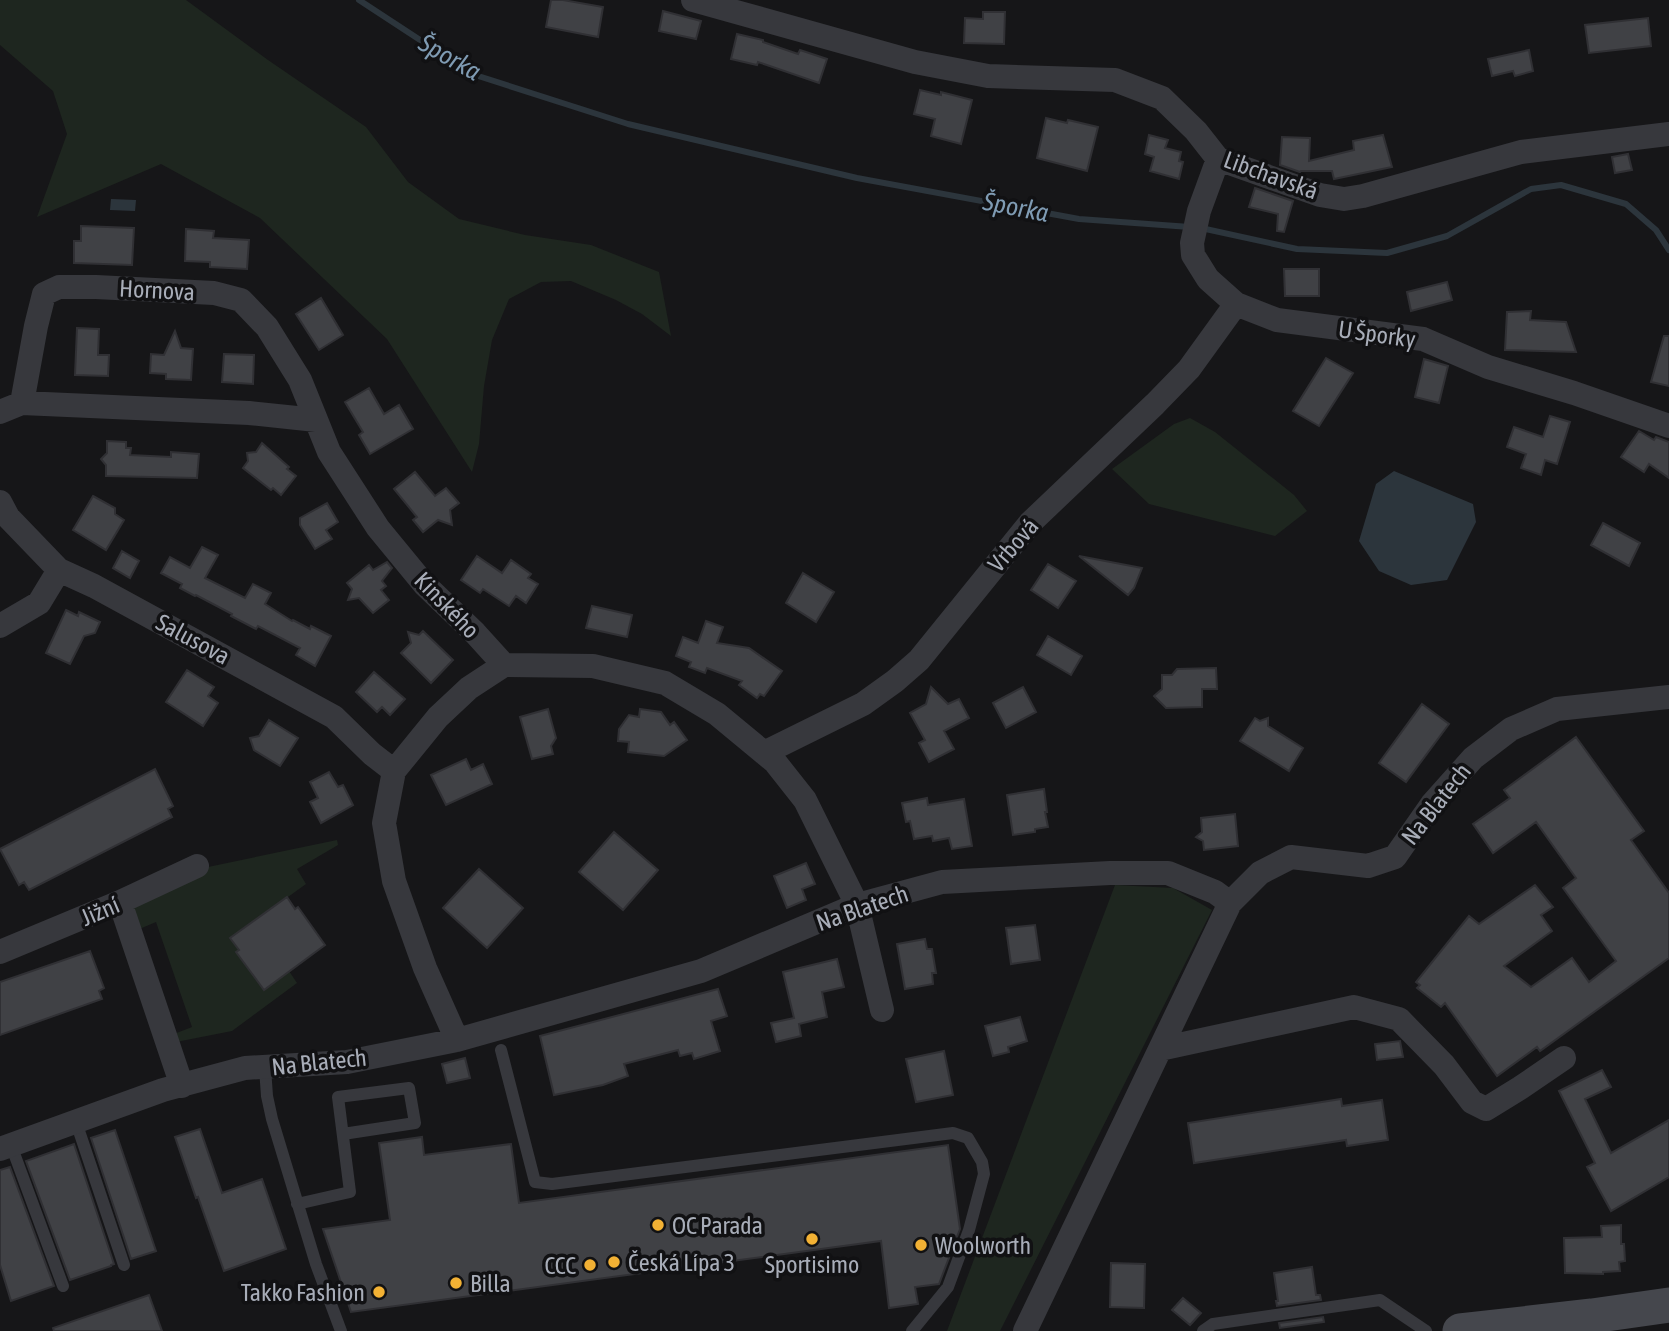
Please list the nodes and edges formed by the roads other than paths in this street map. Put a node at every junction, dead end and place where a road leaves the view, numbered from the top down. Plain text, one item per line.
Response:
1 (693, 0) edge
2 (1669, 134) edge
3 (1218, 159) junction
4 (1236, 304) junction
5 (11, 408) edge
6 (316, 420) junction
7 (1669, 426) edge
8 (0, 502) edge
9 (59, 570) junction
10 (0, 626) edge
11 (503, 665) junction
12 (1669, 697) edge
13 (764, 753) junction
14 (394, 771) junction
15 (197, 866) dead end
16 (1222, 898) junction
17 (120, 902) junction
18 (857, 905) junction
19 (0, 952) edge
20 (882, 1010) dead end
21 (457, 1040) junction
22 (1160, 1049) junction
23 (501, 1050) dead end
24 (1564, 1058) dead end
25 (265, 1068) junction
26 (182, 1086) junction
27 (76, 1122) junction
28 (343, 1134) junction
29 (5, 1147) edge
30 (297, 1204) junction
31 (124, 1265) dead end
32 (63, 1286) dead end
33 (1669, 1305) edge
34 (1588, 1323) edge
35 (341, 1331) edge
36 (912, 1331) edge
37 (1025, 1331) edge
38 (1203, 1331) edge
39 (1426, 1331) edge
40 (1460, 1331) edge

1 - 3 street, Libchavská
2 - 3 street, Libchavská
3 - 4 street, U Šporky
4 - 7 street, U Šporky
4 - 13 street, Vrbová
5 - 6 street
5 - 6 street, Hornova
6 - 11 street, Kinského
8 - 9 street, Salusova
9 - 10 street
9 - 14 street, Salusova
11 - 13 street
11 - 14 street
12 - 16 street, Na Blatech
13 - 18 street
14 - 21 street
15 - 17 street, Jižní
16 - 18 street, Na Blatech
16 - 22 street
17 - 19 street, Jižní
17 - 26 street
18 - 20 street
18 - 21 street, Na Blatech
21 - 25 street, Na Blatech
22 - 24 street
22 - 37 street
23 - 36 lane
25 - 26 street, Na Blatech
25 - 30 lane
26 - 27 street, Na Blatech
27 - 29 street, Na Blatech
27 - 31 lane
28 - 28 lane
28 - 30 lane
29 - 32 lane
30 - 35 lane
33 - 34 main road
34 - 40 main road
38 - 39 lane

